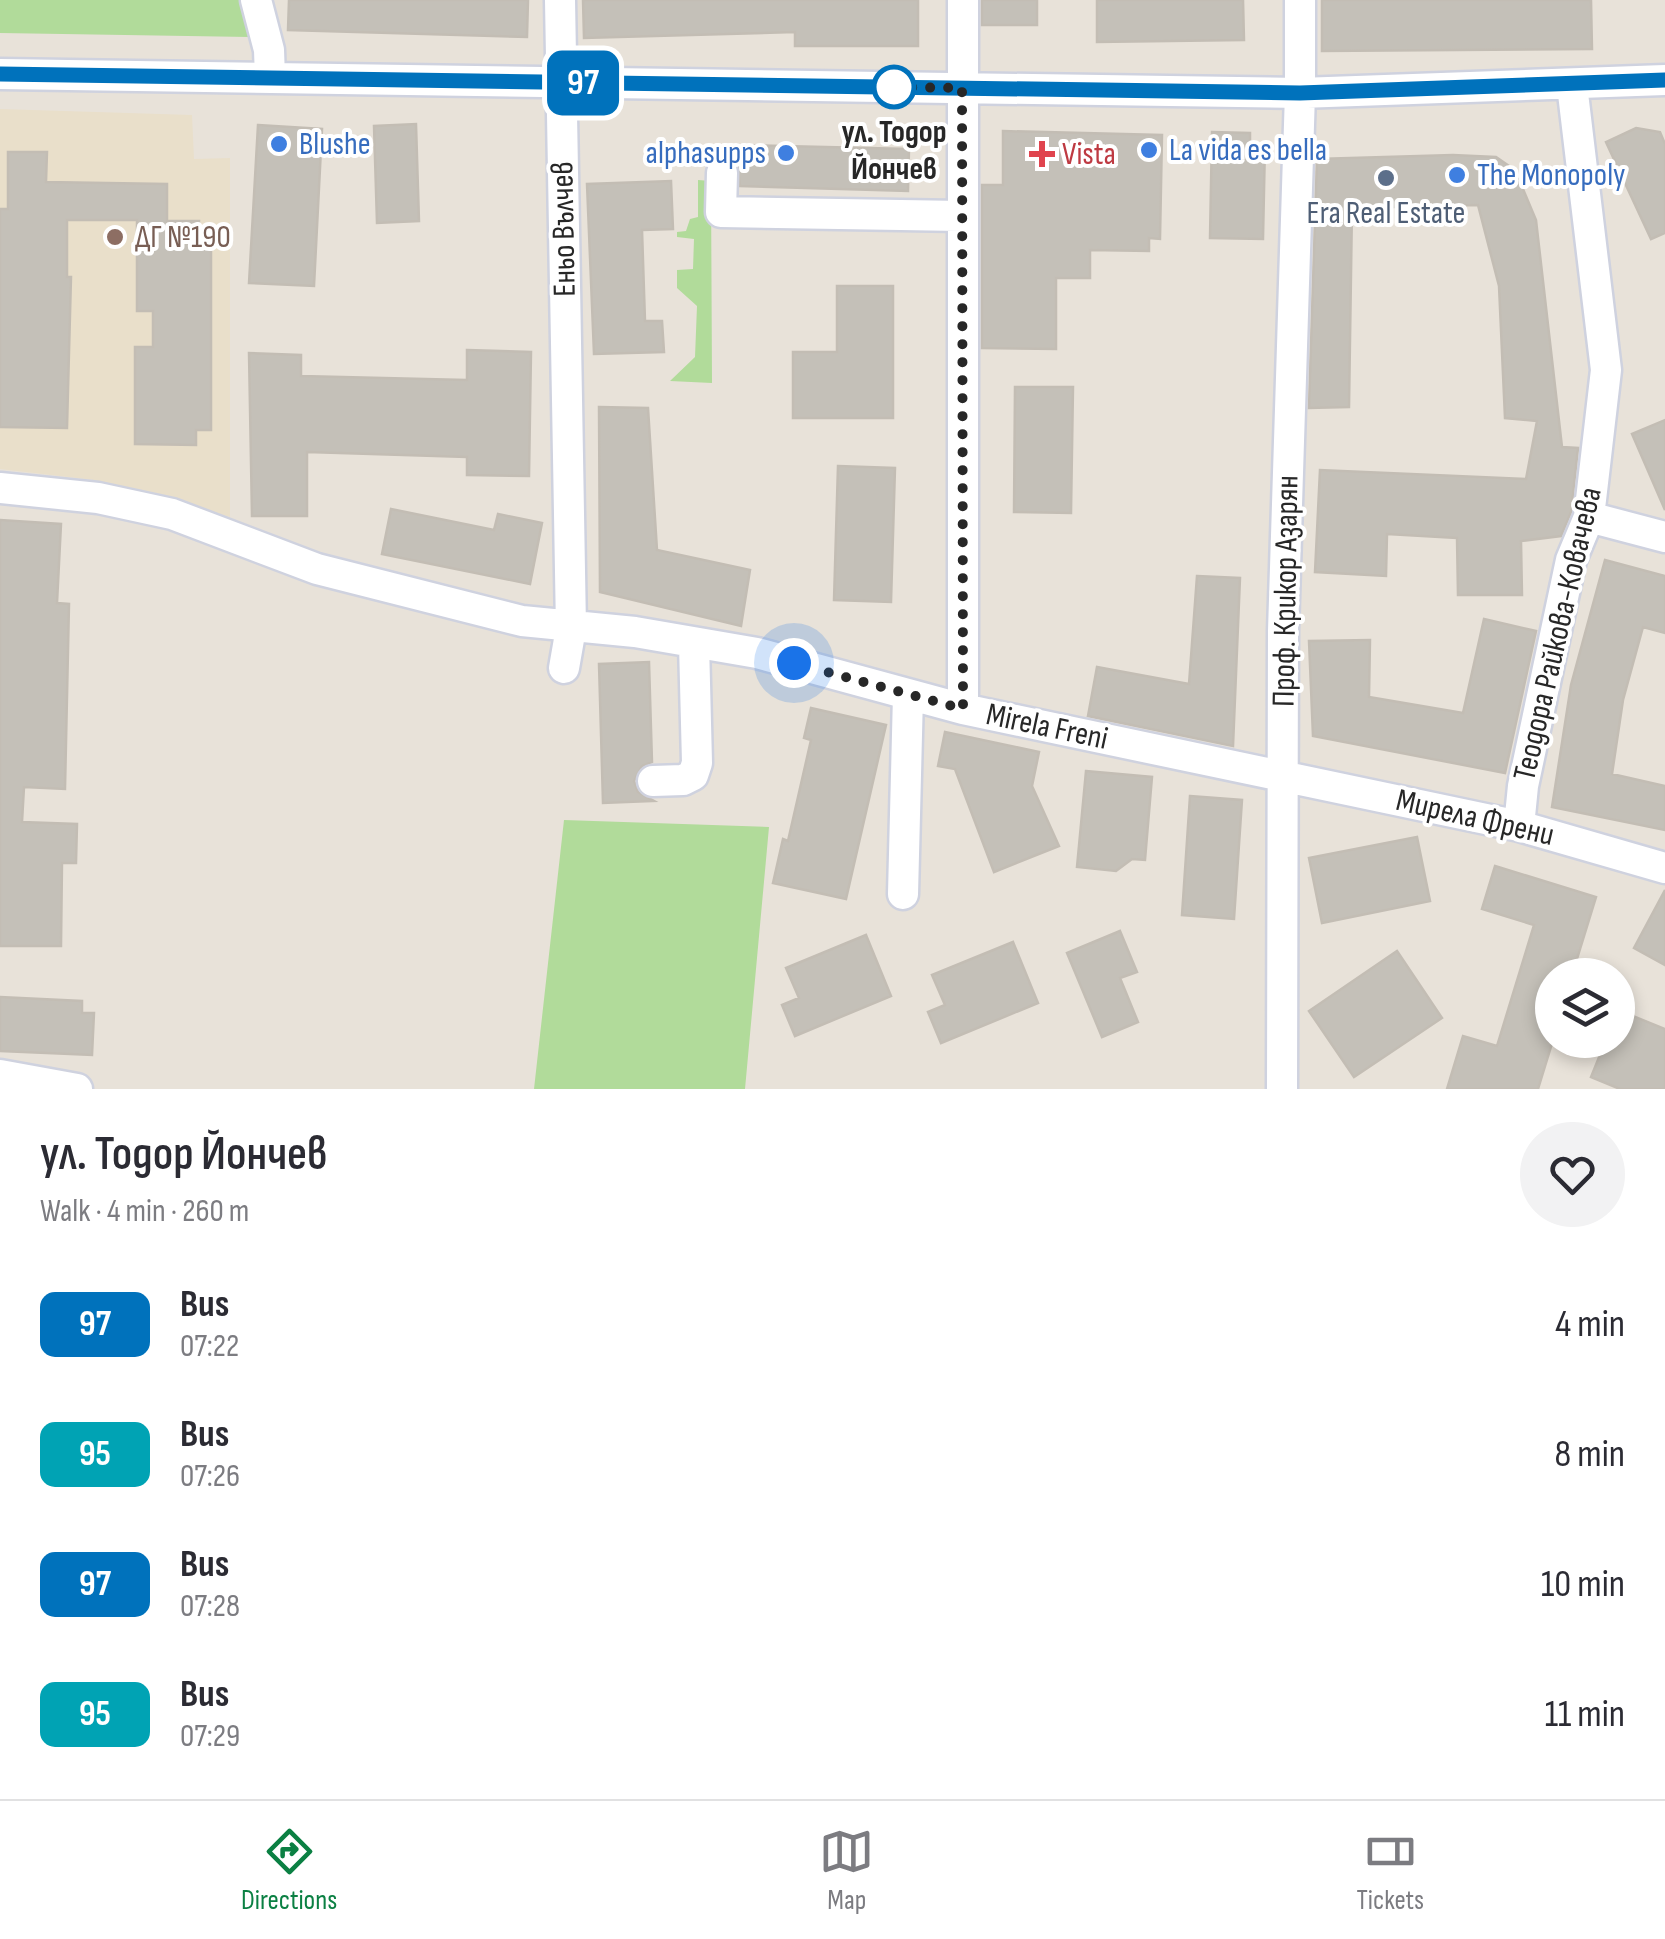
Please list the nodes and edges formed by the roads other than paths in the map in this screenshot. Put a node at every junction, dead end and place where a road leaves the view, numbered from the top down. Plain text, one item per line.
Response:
1 (256, 0) edge
2 (560, 0) edge
3 (963, 0) edge
4 (1300, 0) edge
5 (0, 74) edge
6 (270, 78) junction
7 (1665, 80) edge
8 (562, 82) junction
9 (1572, 85) junction
10 (962, 88) junction
11 (1300, 93) junction
12 (722, 173) dead end
13 (962, 216) junction
14 (0, 488) edge
15 (1589, 516) junction
16 (1665, 537) edge
17 (572, 628) junction
18 (694, 642) junction
19 (564, 668) dead end
20 (908, 694) junction
21 (963, 709) junction
22 (1282, 776) junction
23 (653, 781) dead end
24 (1519, 826) junction
25 (1665, 868) edge
26 (903, 894) dead end
27 (0, 1074) edge
28 (1285, 1088) edge
29 (77, 1089) edge

1 - 6 street
2 - 8 street, Еньо Вълчев
3 - 10 street
4 - 11 street, Проф. Крикор Азарян
5 - 6 street
6 - 8 street
7 - 9 street
8 - 10 street
8 - 17 street, Еньо Вълчев
9 - 11 street
9 - 15 street, Теодора Райкова-Ковачева
10 - 11 street
10 - 13 street
11 - 22 street, Проф. Крикор Азарян
12 - 13 street
13 - 21 street
14 - 17 street, Mirela Freni
15 - 16 street
15 - 24 street, Теодора Райкова-Ковачева
17 - 18 street, Mirela Freni
17 - 19 street, Еньо Вълчев
18 - 20 street, Mirela Freni
18 - 23 street
20 - 21 street, Mirela Freni
20 - 26 street
21 - 22 street, Mirela Freni
22 - 24 street, Мирела Френи
22 - 28 street, Проф. Крикор Азарян
24 - 25 street, Мирела Френи
27 - 29 street

